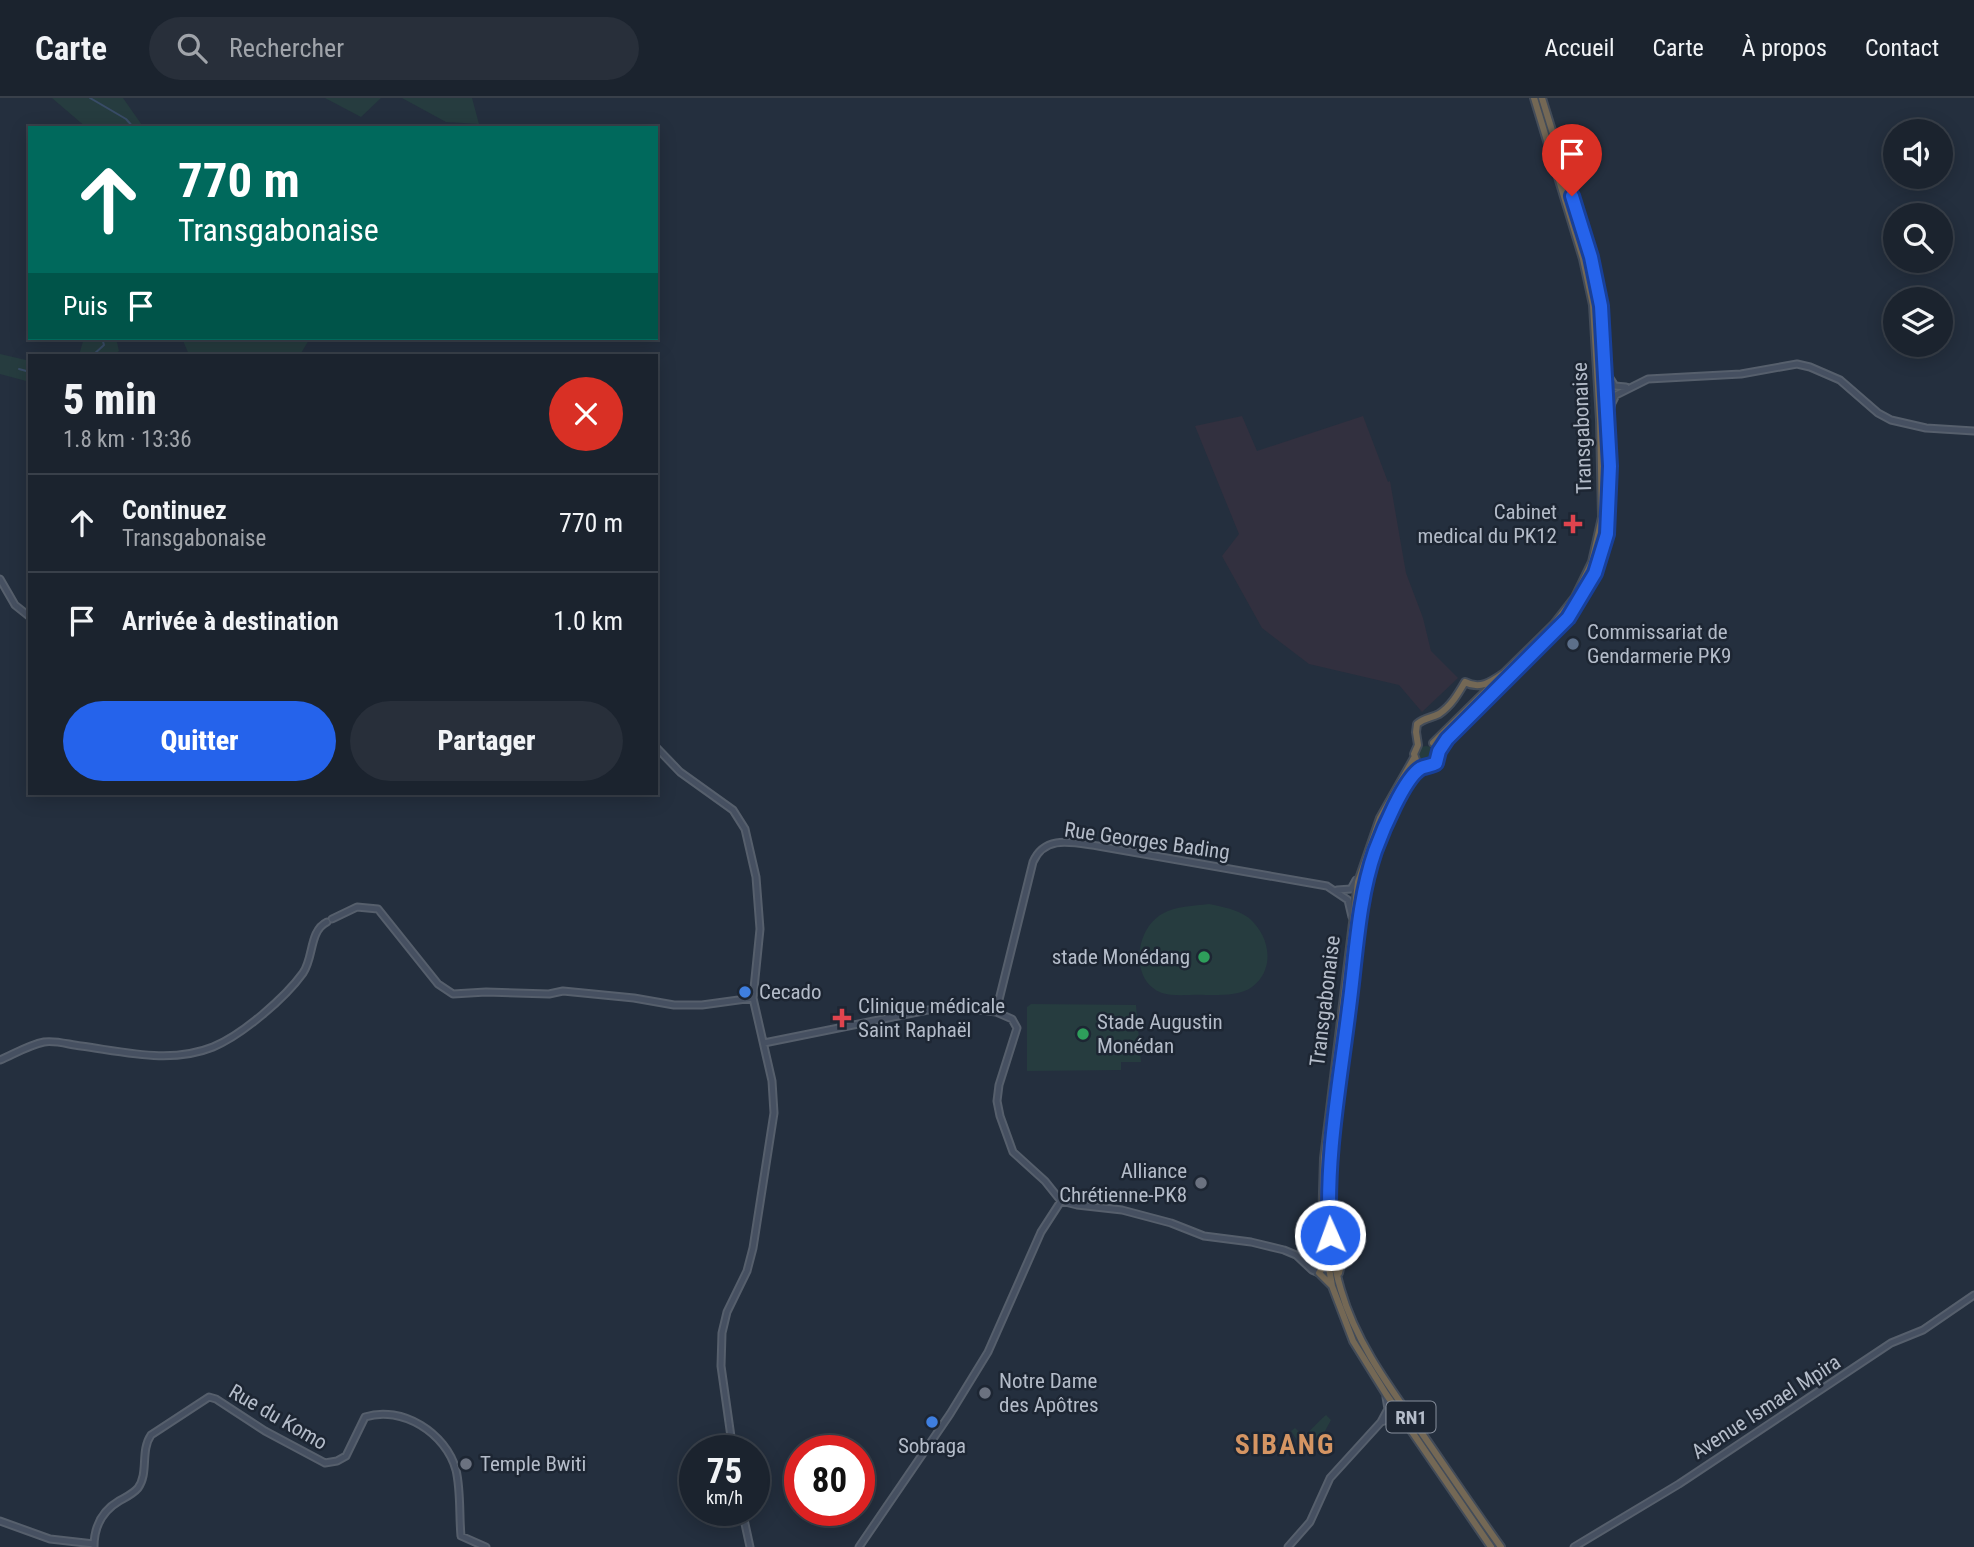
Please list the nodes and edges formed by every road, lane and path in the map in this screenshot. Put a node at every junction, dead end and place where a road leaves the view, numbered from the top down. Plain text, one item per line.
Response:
1 (1534, 98) edge
2 (1542, 98) edge
3 (1605, 371) junction
4 (1629, 387) junction
5 (1608, 419) junction
6 (1974, 431) edge
7 (0, 579) edge
8 (28, 615) edge
9 (1504, 673) junction
10 (1419, 722) junction
11 (1430, 742) junction
12 (1418, 745) junction
13 (658, 749) edge
14 (1439, 751) junction
15 (1414, 758) junction
16 (1423, 766) junction
17 (1363, 863) junction
18 (1334, 890) junction
19 (1351, 931) junction
20 (752, 998) junction
21 (996, 1012) junction
22 (764, 1043) junction
23 (0, 1060) edge
24 (1061, 1201) junction
25 (1330, 1235) junction
26 (1326, 1260) junction
27 (1319, 1273) junction
28 (1338, 1278) junction
29 (1332, 1286) junction
30 (1974, 1295) edge
31 (1386, 1394) junction
32 (1381, 1422) junction
33 (1406, 1424) junction
34 (731, 1435) edge
35 (0, 1521) edge
36 (745, 1526) edge
37 (94, 1545) edge
38 (486, 1547) edge
39 (750, 1547) edge
40 (859, 1547) edge
41 (1288, 1547) edge
42 (1491, 1547) edge
43 (1500, 1547) edge
44 (1574, 1547) edge

1 - 9 highway, Transgabonaise
2 - 3 highway, Transgabonaise / RN1
3 - 4 street
3 - 5 highway, Transgabonaise / RN1
4 - 5 street
4 - 6 street
5 - 14 highway, Transgabonaise / RN1
7 - 8 street
9 - 10 highway
9 - 11 highway, Transgabonaise
10 - 11 highway
10 - 12 highway
11 - 12 highway
11 - 14 highway
12 - 15 highway, RN1
13 - 20 street
14 - 16 highway, RN1
15 - 16 highway
15 - 17 highway, Transgabonaise / RN1
16 - 25 highway, Transgabonaise / RN1
17 - 18 street
17 - 19 highway, Transgabonaise / RN1
18 - 19 street
18 - 21 street, Rue Georges Bading
19 - 26 highway, Transgabonaise / RN1
20 - 22 street
20 - 23 street
21 - 22 street
21 - 24 street
22 - 34 street
24 - 27 street
24 - 40 street
25 - 28 highway, Transgabonaise / RN1
25 - 28 highway
26 - 27 highway
26 - 29 highway, RN1
27 - 29 highway
28 - 43 highway, Transgabonaise / RN1
29 - 31 highway, RN1
30 - 44 street, Avenue Ismael Mpira
31 - 32 street
31 - 33 highway, RN1
32 - 33 street
32 - 41 street
33 - 42 highway, RN1
35 - 37 street
36 - 39 street
37 - 38 street, Rue du Komo

